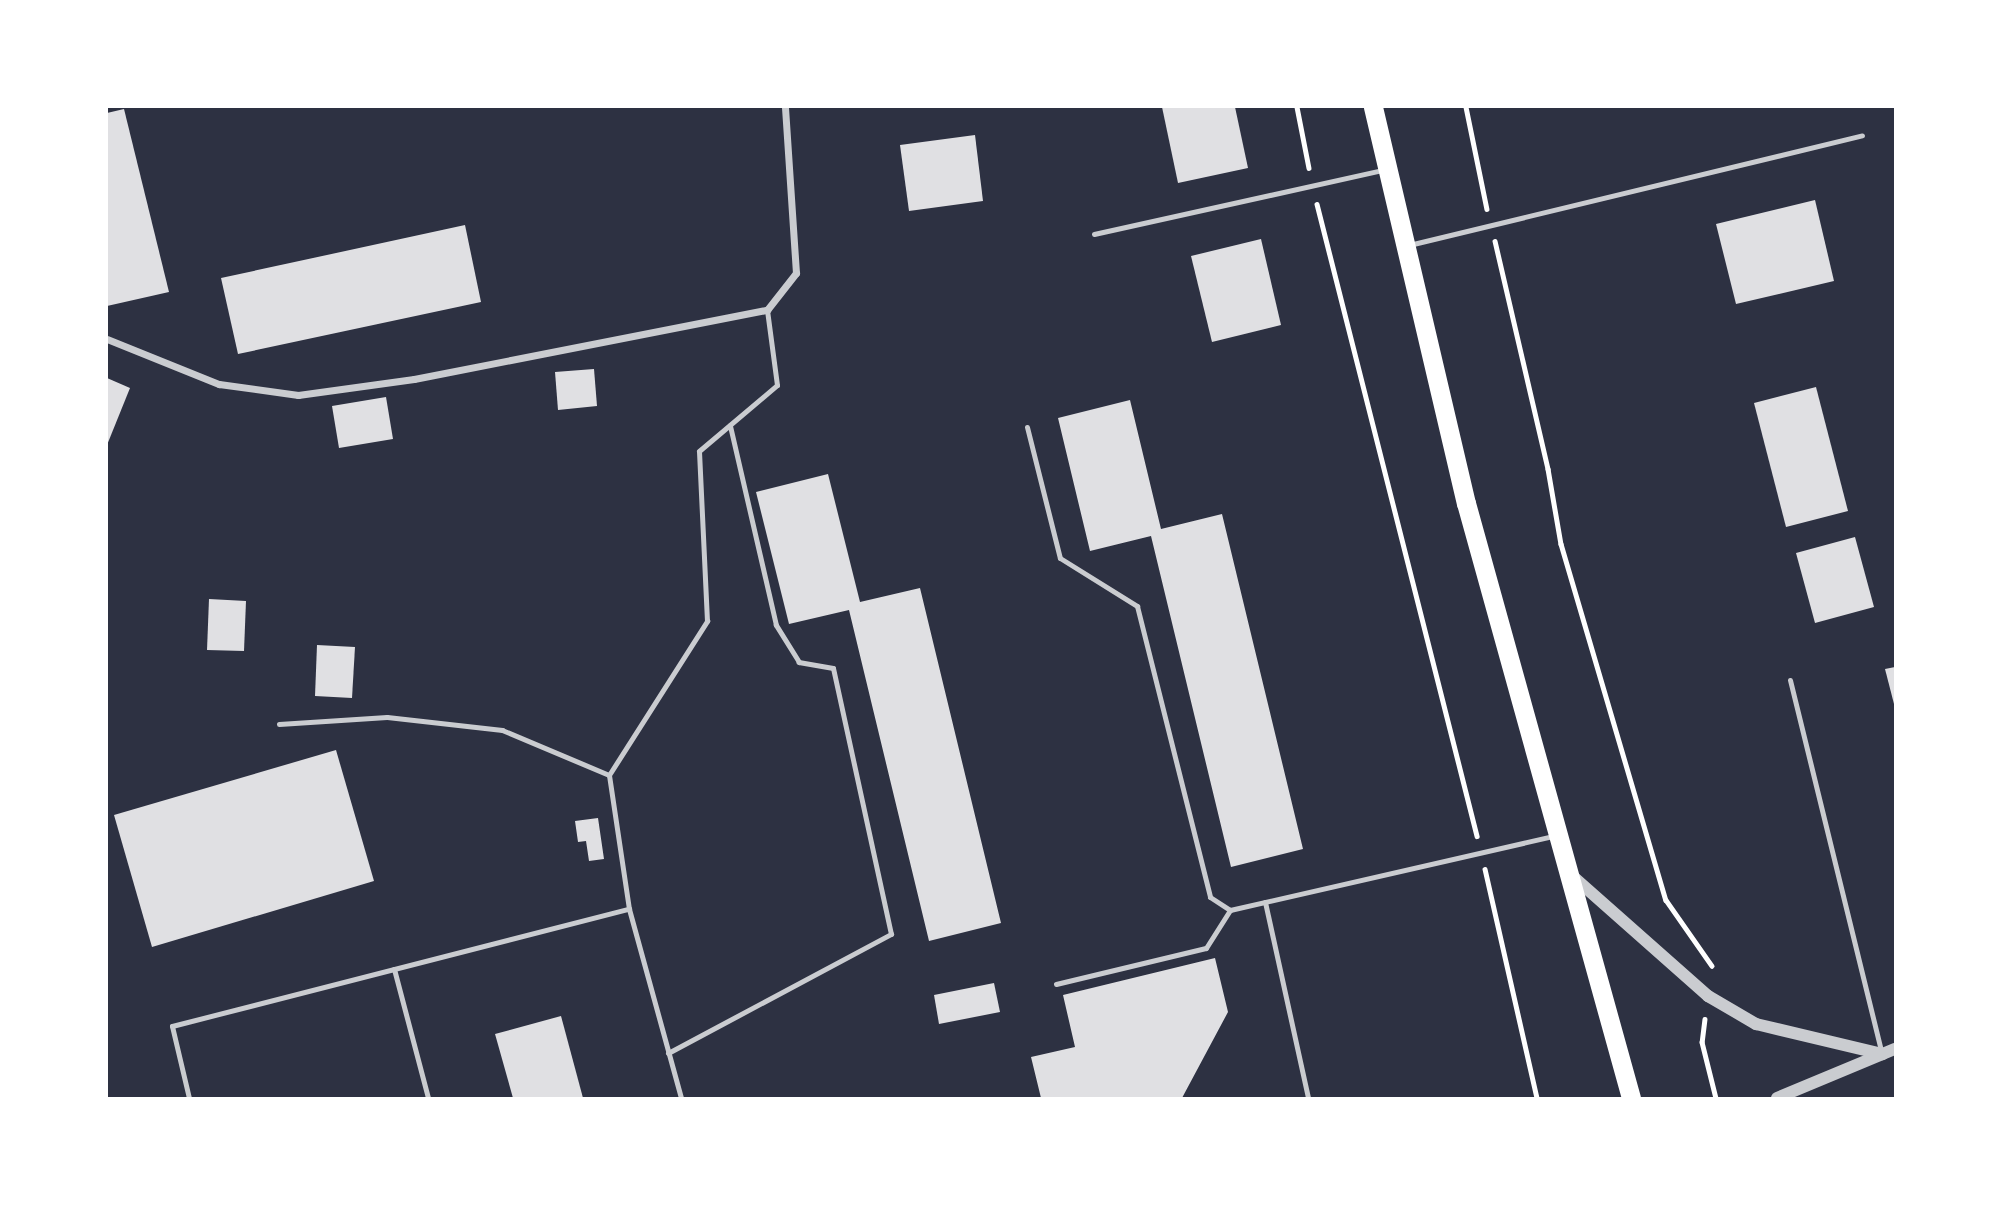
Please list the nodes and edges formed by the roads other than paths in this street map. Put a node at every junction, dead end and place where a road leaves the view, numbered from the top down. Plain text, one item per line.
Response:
1 (785, 107) edge
2 (1373, 107) edge
3 (1862, 135) dead end
4 (1386, 169) junction
5 (1094, 234) dead end
6 (1404, 246) junction
7 (767, 310) junction
8 (107, 339) edge
9 (730, 425) junction
10 (1027, 427) dead end
11 (1790, 680) dead end
12 (279, 724) dead end
13 (609, 775) junction
14 (1558, 835) junction
15 (1569, 873) junction
16 (1265, 902) junction
17 (629, 909) junction
18 (1230, 910) junction
19 (394, 969) junction
20 (1056, 984) dead end
21 (1895, 1049) edge
22 (668, 1053) junction
23 (1882, 1054) junction
24 (189, 1098) edge
25 (428, 1098) edge
26 (681, 1098) edge
27 (1308, 1098) edge
28 (1631, 1098) edge
29 (1777, 1098) edge

1 - 7 street
2 - 4 highway
3 - 6 lane
4 - 5 lane
4 - 6 highway
6 - 14 highway
7 - 8 street
7 - 9 lane
9 - 13 lane
9 - 22 lane
10 - 18 lane
11 - 23 lane
12 - 13 lane
13 - 17 lane
14 - 15 highway
14 - 16 lane
15 - 23 street
15 - 28 highway
16 - 18 lane
16 - 27 lane
17 - 19 lane
17 - 22 lane
18 - 20 lane
19 - 24 lane
19 - 25 lane
21 - 23 street
22 - 26 lane
23 - 29 street

